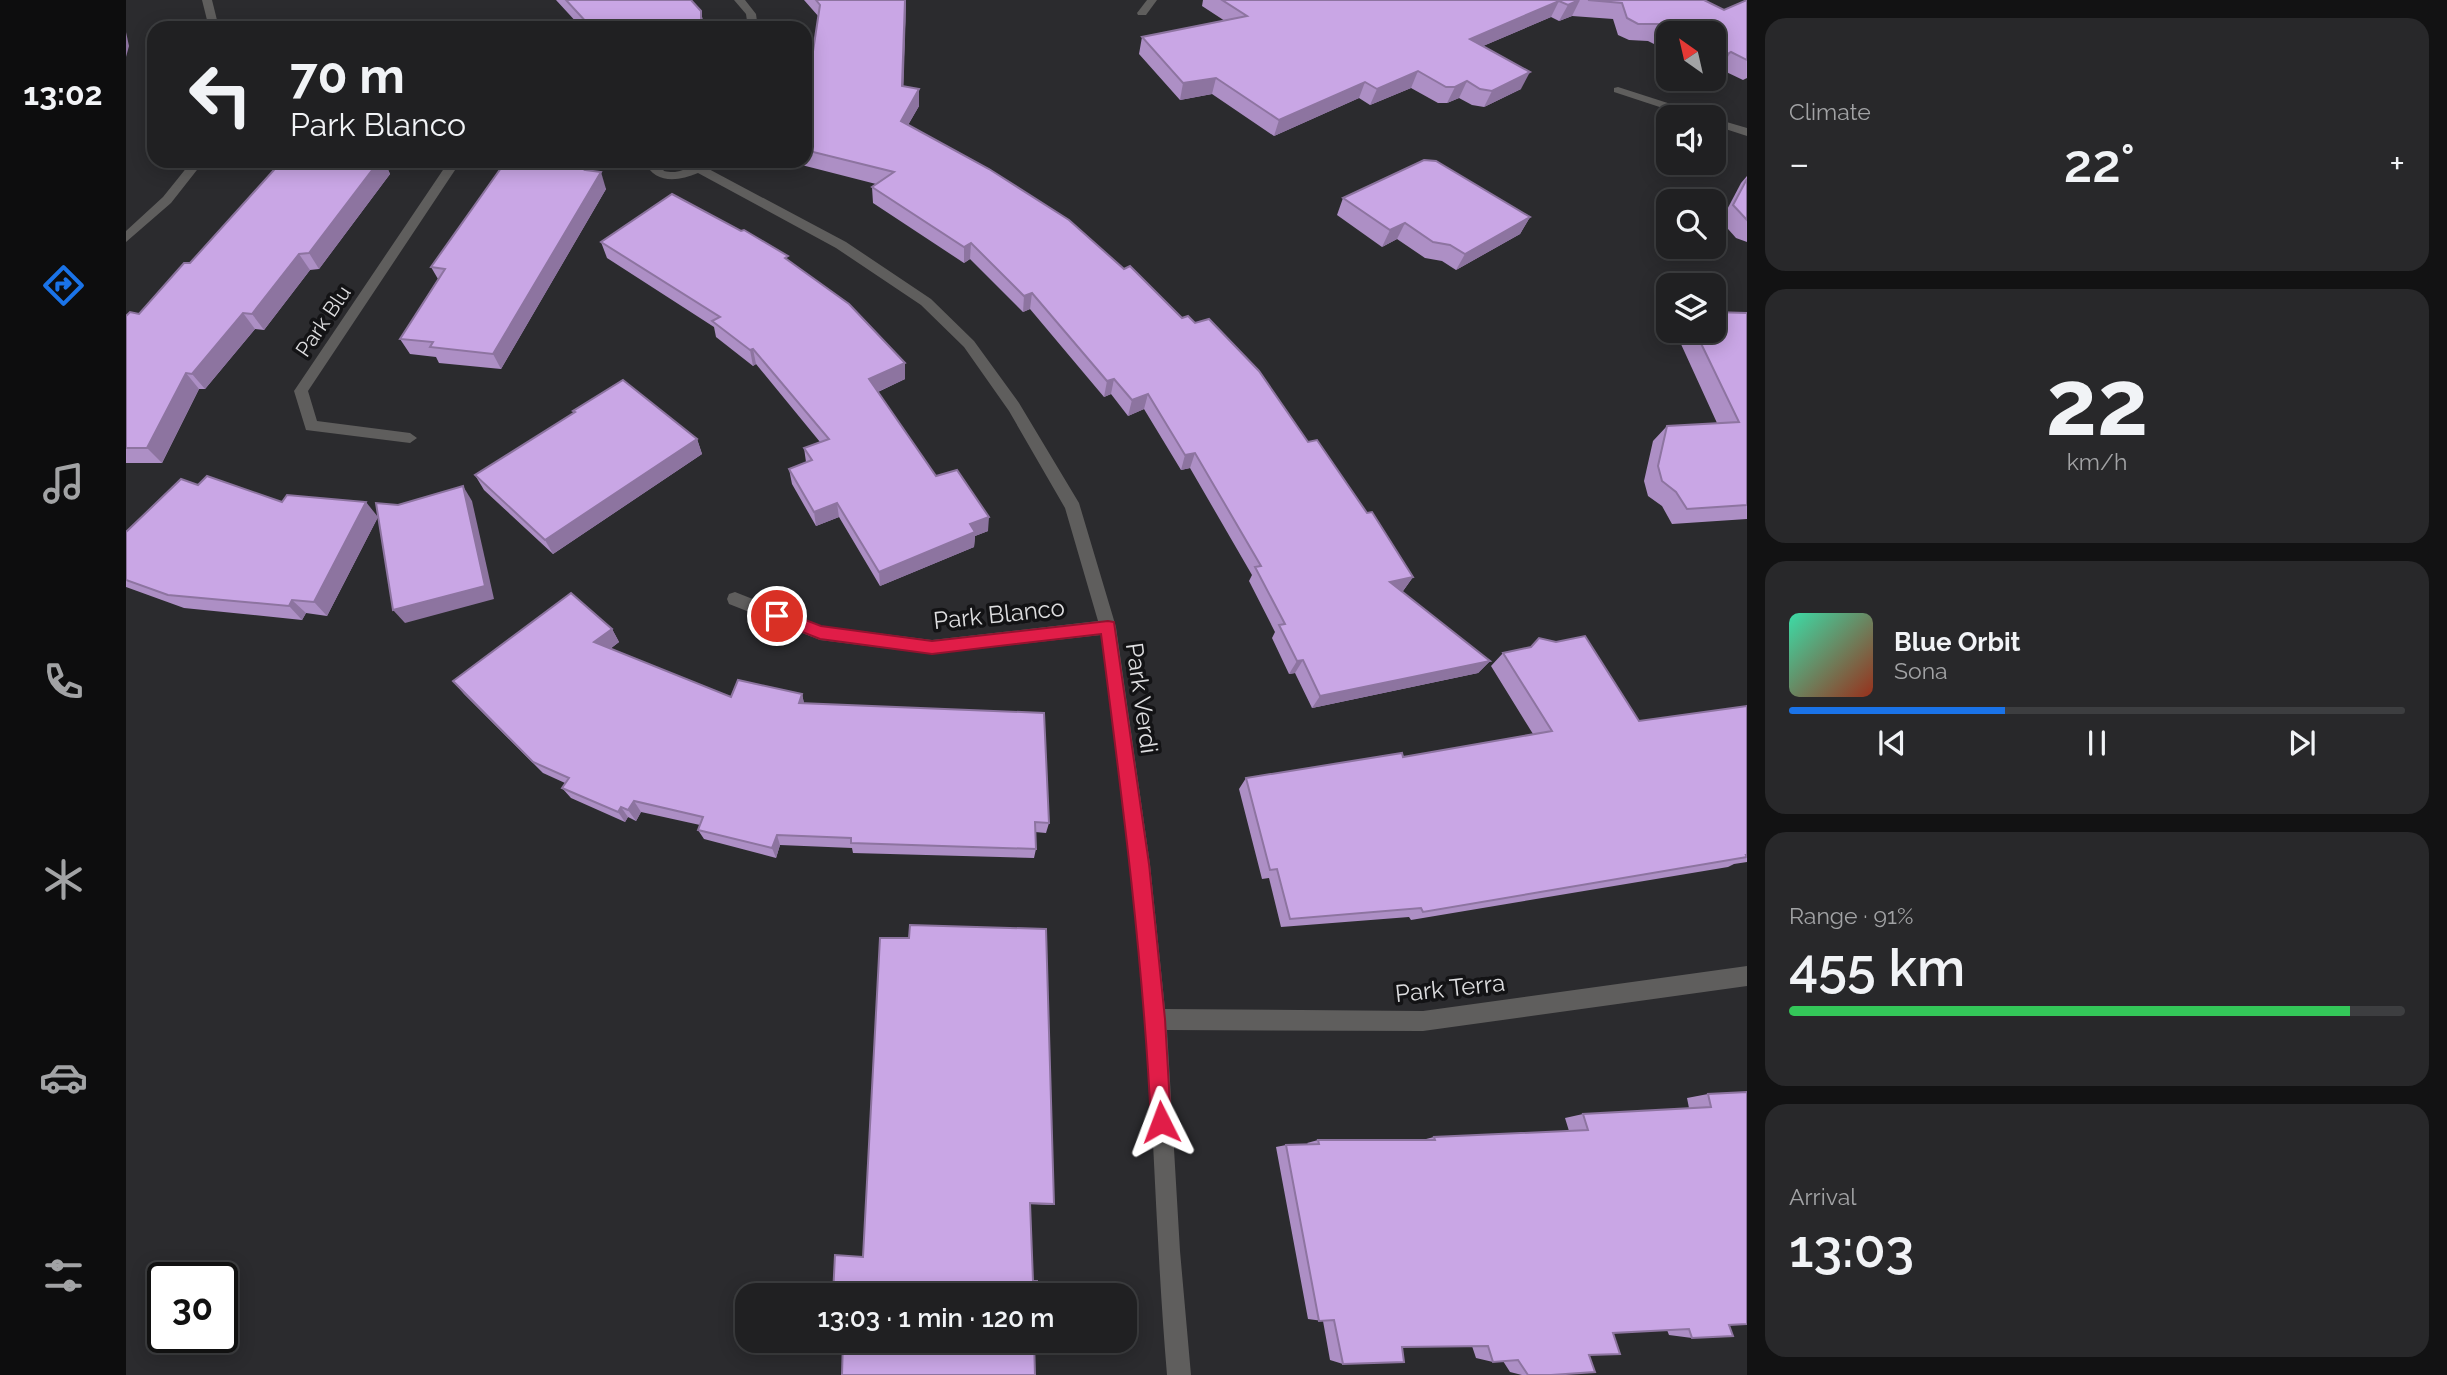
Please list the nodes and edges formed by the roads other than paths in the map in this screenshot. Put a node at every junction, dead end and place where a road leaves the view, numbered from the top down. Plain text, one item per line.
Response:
1 (207, 0) edge
2 (739, 0) edge
3 (1152, 0) edge
4 (1142, 13) dead end
5 (212, 21) edge
6 (752, 21) edge
7 (1618, 90) dead end
8 (1664, 105) edge
9 (1726, 125) edge
10 (1747, 132) edge
11 (192, 168) edge
12 (450, 168) edge
13 (653, 168) edge
14 (694, 168) edge
15 (708, 168) edge
16 (126, 238) edge
17 (410, 438) dead end
18 (735, 599) dead end
19 (1108, 627) junction
20 (1747, 976) edge
21 (1156, 1019) junction
22 (1179, 1375) edge

1 - 5 street
2 - 6 street
3 - 4 street
7 - 8 street
9 - 10 street
11 - 16 street
12 - 17 street, Park Blu
13 - 14 street, Park Verdi
15 - 19 street, Park Verdi
18 - 19 street, Park Blanco
19 - 21 street, Park Verdi
20 - 21 street, Park Terra
21 - 22 street, Park Verdi

